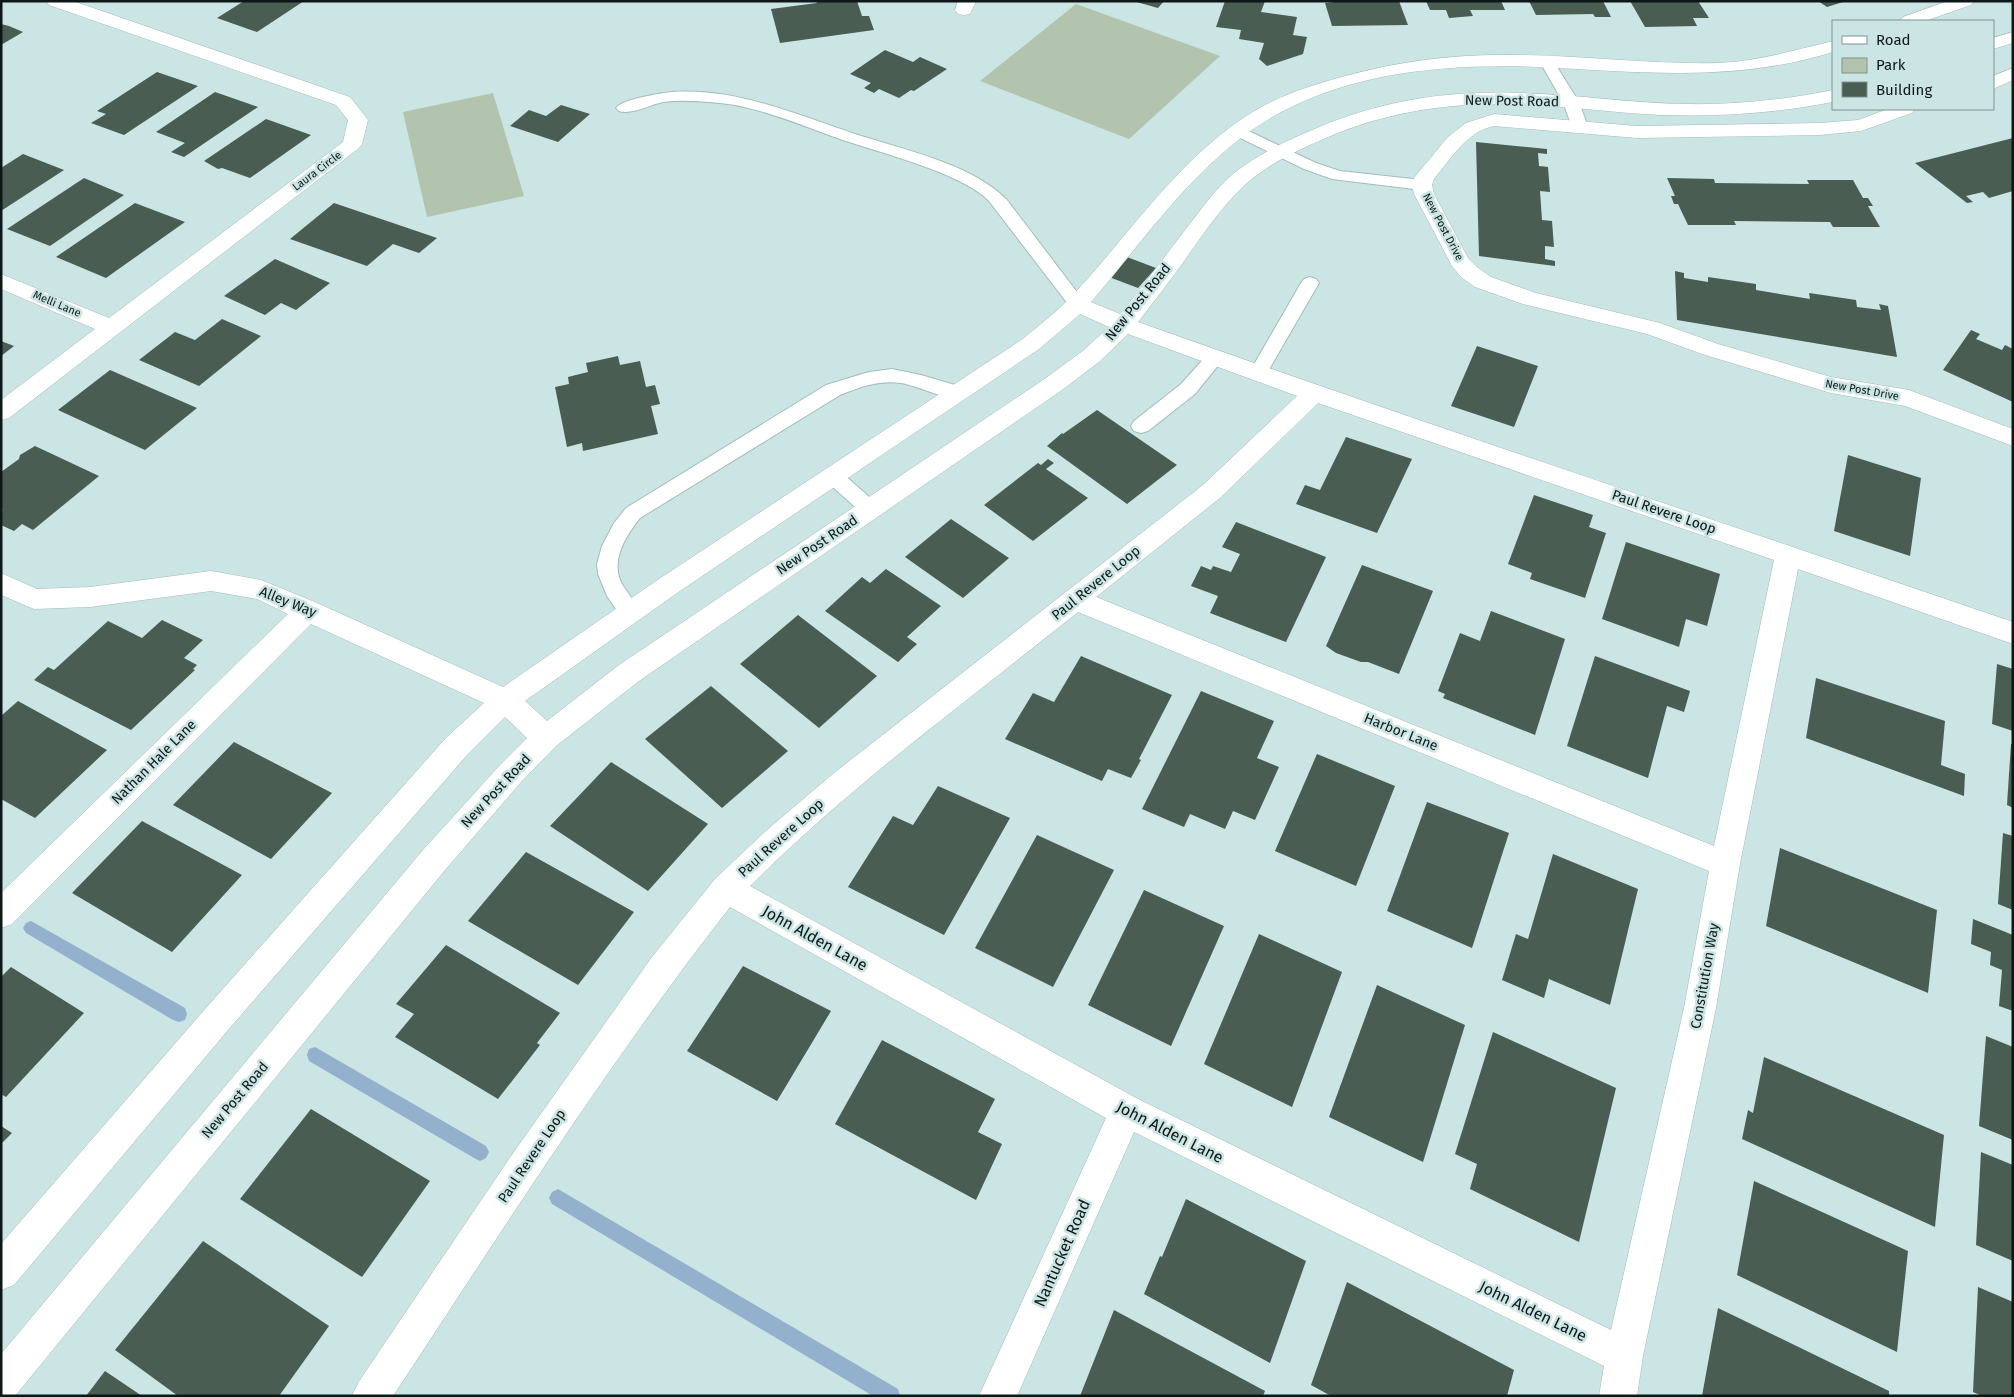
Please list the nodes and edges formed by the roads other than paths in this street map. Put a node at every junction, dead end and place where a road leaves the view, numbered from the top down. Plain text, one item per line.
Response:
1 (56, 1) edge
2 (1965, 1) edge
3 (1913, 20) edge
4 (2013, 37) edge
5 (1994, 44) edge
6 (1832, 46) edge
7 (1547, 62) junction
8 (2013, 73) edge
9 (1994, 82) edge
10 (1832, 96) edge
11 (1571, 102) junction
12 (624, 108) dead end
13 (1902, 110) edge
14 (1580, 126) junction
15 (1238, 131) junction
16 (1280, 152) junction
17 (1422, 185) junction
18 (1, 281) edge
19 (1310, 283) dead end
20 (1077, 304) junction
21 (1124, 325) junction
22 (112, 328) junction
23 (1215, 358) junction
24 (1258, 373) junction
25 (958, 393) junction
26 (1314, 393) junction
27 (1, 412) edge
28 (1141, 426) dead end
29 (2013, 438) edge
30 (834, 476) junction
31 (870, 509) junction
32 (1788, 556) junction
33 (1, 584) edge
34 (1076, 600) junction
35 (308, 610) junction
36 (630, 612) junction
37 (2013, 632) edge
38 (505, 700) junction
39 (546, 738) junction
40 (1725, 864) junction
41 (726, 889) junction
42 (1, 914) edge
43 (1126, 1111) junction
44 (1, 1272) edge
45 (1624, 1356) junction
46 (1, 1383) edge
47 (371, 1396) edge
48 (998, 1396) edge
49 (1618, 1396) edge

1 - 22 street, Laura Circle
2 - 3 street
4 - 5 street
6 - 7 street
7 - 11 lane
7 - 15 street
8 - 9 street
10 - 11 street, New Post Road
11 - 14 lane
11 - 16 street, New Post Road
12 - 20 lane
13 - 14 street, New Post Drive
14 - 17 street, New Post Drive
15 - 16 lane
15 - 20 street
16 - 17 lane
16 - 21 street, New Post Road
17 - 29 street, New Post Drive
18 - 22 street, Melli Lane
19 - 24 lane
20 - 21 street, Paul Revere Loop
20 - 25 street
21 - 23 street, Paul Revere Loop
21 - 31 street, New Post Road
22 - 27 street, Laura Circle
23 - 24 street, Paul Revere Loop
23 - 28 lane
24 - 26 street, Paul Revere Loop
25 - 30 street
25 - 36 lane
26 - 32 street, Paul Revere Loop
26 - 34 street, Paul Revere Loop
30 - 31 lane
30 - 36 street
31 - 39 street, New Post Road
32 - 37 street, Paul Revere Loop
32 - 40 street, Constitution Way
33 - 35 street, Alley Way
34 - 40 street, Harbor Lane
34 - 41 street, Paul Revere Loop
35 - 38 street, Alley Way
35 - 42 street, Nathan Hale Lane
36 - 38 street
38 - 39 street, Alley Way
38 - 44 street
39 - 46 street, New Post Road
40 - 45 street, Constitution Way
41 - 43 street, John Alden Lane
41 - 47 street, Paul Revere Loop
43 - 45 street, John Alden Lane
43 - 48 street, Nantucket Road
45 - 49 street, Constitution Way

